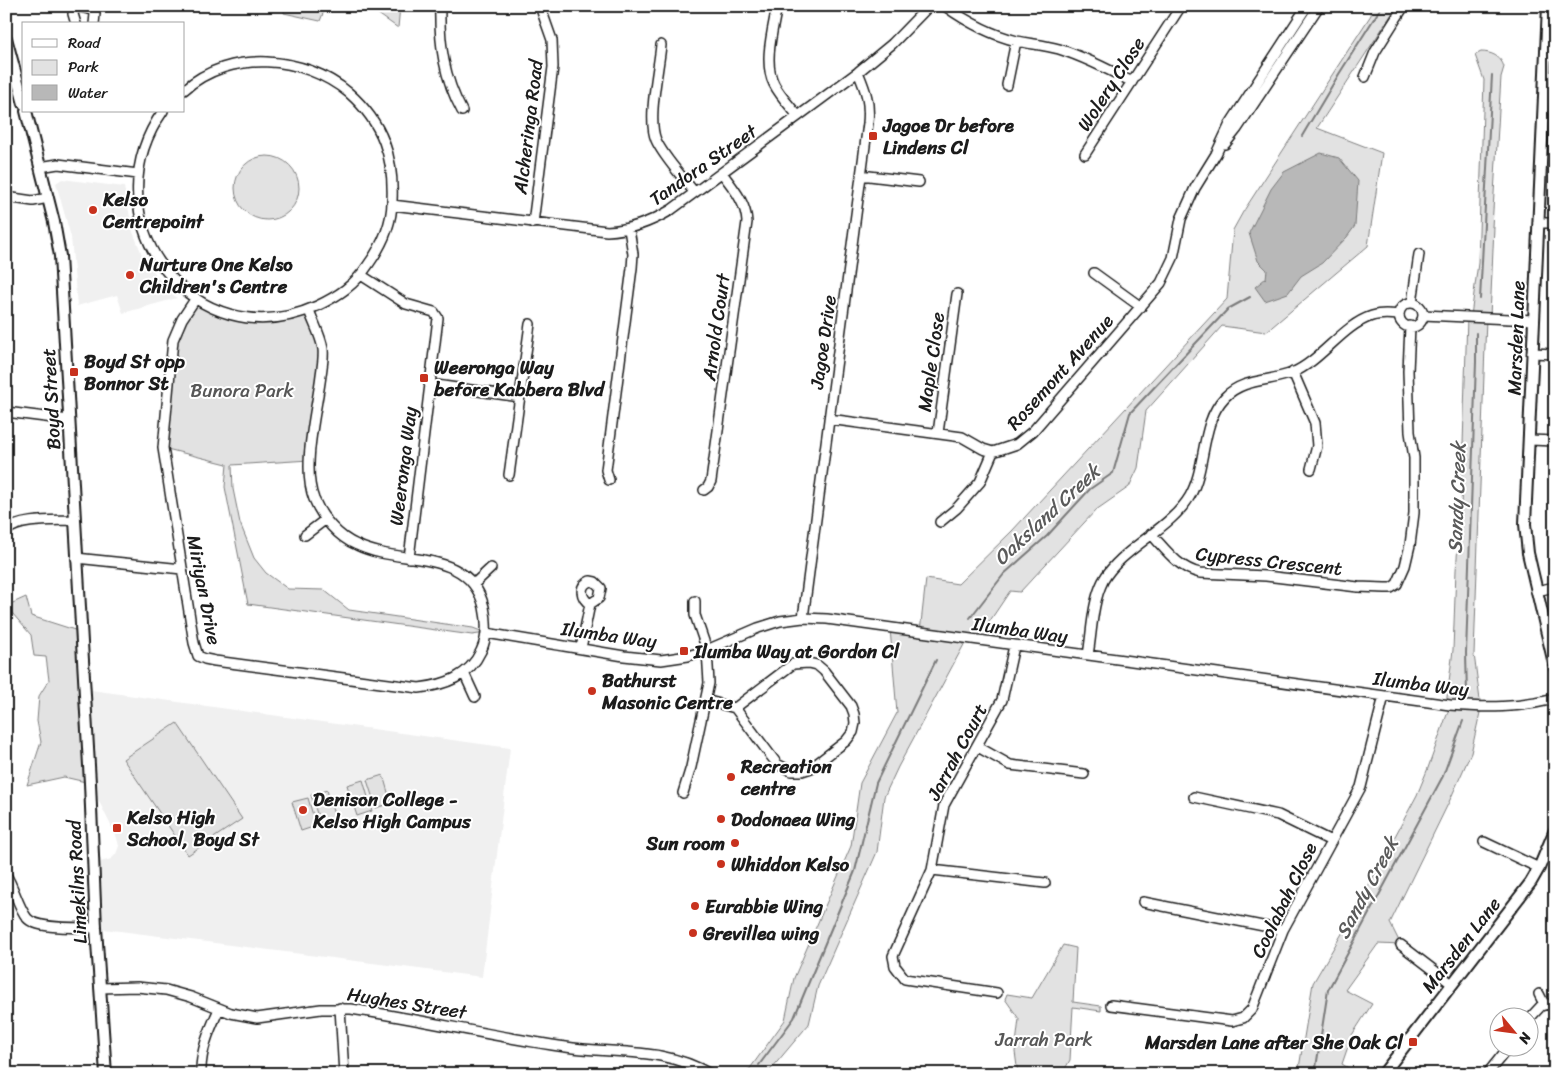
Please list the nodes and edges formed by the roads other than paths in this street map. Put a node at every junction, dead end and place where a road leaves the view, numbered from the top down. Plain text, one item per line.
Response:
1 (440, 6) edge
2 (540, 6) edge
3 (777, 6) edge
4 (928, 6) edge
5 (945, 6) edge
6 (1181, 6) edge
7 (1307, 6) edge
8 (1318, 6) edge
9 (1404, 6) edge
10 (1548, 6) edge
11 (76, 22) edge
12 (94, 22) edge
13 (6, 38) edge
14 (1016, 41) junction
15 (662, 44) dead end
16 (858, 72) junction
17 (1365, 77) dead end
18 (1132, 82) junction
19 (1007, 85) dead end
20 (185, 87) edge
21 (22, 97) edge
22 (462, 111) dead end
23 (26, 112) edge
24 (162, 112) edge
25 (798, 116) junction
26 (1085, 154) dead end
27 (1216, 154) junction
28 (40, 166) junction
29 (722, 173) junction
30 (138, 174) junction
31 (862, 175) junction
32 (919, 182) dead end
33 (694, 192) junction
34 (6, 197) edge
35 (48, 198) junction
36 (392, 205) junction
37 (533, 223) junction
38 (1538, 223) junction
39 (1555, 223) edge
40 (629, 229) junction
41 (1420, 254) dead end
42 (1094, 273) dead end
43 (361, 275) junction
44 (957, 294) dead end
45 (196, 298) junction
46 (1412, 303) junction
47 (1141, 307) junction
48 (309, 310) junction
49 (1399, 315) junction
50 (1423, 315) junction
51 (1534, 320) junction
52 (530, 324) dead end
53 (1410, 326) junction
54 (1532, 353) junction
55 (1555, 354) edge
56 (1293, 372) junction
57 (429, 384) junction
58 (520, 397) junction
59 (6, 412) edge
60 (829, 419) junction
61 (69, 420) junction
62 (938, 433) junction
63 (1530, 440) junction
64 (1555, 441) edge
65 (993, 452) junction
66 (1311, 469) dead end
67 (509, 475) dead end
68 (609, 480) dead end
69 (704, 490) dead end
70 (326, 519) junction
71 (74, 520) junction
72 (940, 522) dead end
73 (6, 531) edge
74 (1151, 534) junction
75 (305, 535) dead end
76 (76, 558) junction
77 (409, 558) junction
78 (491, 568) dead end
79 (182, 570) junction
80 (475, 584) junction
81 (1555, 587) edge
82 (1536, 591) junction
83 (695, 601) dead end
84 (590, 604) dead end
85 (803, 618) junction
86 (486, 633) junction
87 (1014, 646) junction
88 (581, 648) junction
89 (707, 650) junction
90 (1088, 655) junction
91 (1555, 668) edge
92 (464, 673) junction
93 (84, 689) joint
94 (475, 696) dead end
95 (1384, 696) junction
96 (1555, 699) edge
97 (705, 700) junction
98 (735, 708) junction
99 (978, 747) junction
100 (1084, 774) dead end
101 (683, 793) dead end
102 (1194, 797) dead end
103 (1555, 830) edge
104 (1331, 841) junction
105 (1484, 842) dead end
106 (1539, 868) junction
107 (932, 870) junction
108 (6, 875) edge
109 (1045, 883) dead end
110 (1143, 902) dead end
111 (96, 928) junction
112 (1283, 930) junction
113 (1401, 945) dead end
114 (1452, 984) junction
115 (100, 988) junction
116 (997, 993) dead end
117 (1540, 994) dead end
118 (1544, 1004) junction
119 (1111, 1005) dead end
120 (340, 1008) junction
121 (1538, 1008) edge
122 (1555, 1008) edge
123 (219, 1009) junction
124 (1500, 1058) edge
125 (106, 1074) edge
126 (201, 1074) edge
127 (344, 1074) edge
128 (710, 1074) edge
129 (885, 1074) edge
130 (893, 1074) edge
131 (1383, 1074) edge
132 (1488, 1074) edge

1 - 22 street
2 - 37 street, Alcheringa Road
3 - 25 street
4 - 16 street, Tandora Street
5 - 14 street
6 - 18 street, Wolery Close
7 - 27 street, Rosemont Avenue
8 - 27 street, Rosemont Avenue
9 - 17 street
10 - 38 main road, Marsden Lane
11 - 12 street
13 - 21 main road
14 - 18 street
14 - 19 street
15 - 33 street
16 - 25 street, Tandora Street
16 - 31 street, Jagoe Drive
18 - 26 street, Wolery Close
20 - 36 street
23 - 28 main road, Boyd Street
24 - 30 street
25 - 29 street, Tandora Street
27 - 47 street, Rosemont Avenue
28 - 30 street
28 - 35 main road, Boyd Street
29 - 33 street, Tandora Street
29 - 69 street, Arnold Court
30 - 45 street
31 - 32 street
31 - 60 street, Jagoe Drive
33 - 40 street, Tandora Street
34 - 35 street
35 - 61 main road, Boyd Street
36 - 37 street, Tandora Street
36 - 43 street
37 - 40 street, Tandora Street
38 - 39 street
38 - 51 main road, Marsden Lane
40 - 68 street
41 - 46 street
42 - 47 street
43 - 48 street
43 - 57 street, Weeronga Way
44 - 62 street, Maple Close
45 - 48 street
45 - 79 street, Miriyan Drive
46 - 49 street
46 - 50 street
47 - 65 street, Rosemont Avenue
48 - 70 street
49 - 53 street
49 - 56 street
50 - 51 street
50 - 53 street
51 - 54 main road, Marsden Lane
52 - 58 street
53 - 74 street, Cypress Crescent
54 - 55 street
54 - 63 main road, Marsden Lane
56 - 66 street
56 - 74 street
57 - 58 street
57 - 77 street, Weeronga Way
58 - 67 street
59 - 61 street
60 - 62 street
60 - 85 street, Jagoe Drive
61 - 71 main road, Boyd Street
62 - 65 street
63 - 64 street
63 - 82 main road, Marsden Lane
65 - 72 street
70 - 75 street
70 - 77 street
71 - 73 street
71 - 76 main road, Boyd Street
74 - 90 street
76 - 79 street
76 - 93 main road, Boyd Street
77 - 80 street
78 - 80 street
79 - 92 street, Miriyan Drive
80 - 86 street, Miriyan Drive
81 - 82 street
82 - 91 main road, Marsden Lane
83 - 89 street
84 - 88 street
85 - 87 street, Ilumba Way
85 - 89 street, Ilumba Way
86 - 88 street, Ilumba Way
86 - 92 street, Miriyan Drive
87 - 90 street, Ilumba Way
87 - 99 street, Jarrah Court
88 - 89 street, Ilumba Way
89 - 97 street
90 - 95 street, Ilumba Way
92 - 94 street
93 - 111 main road, Limekilns Road
95 - 96 street, Ilumba Way
95 - 104 street, Coolabah Close
97 - 98 street
97 - 101 street
98 - 98 street
99 - 100 street
99 - 107 street, Jarrah Court
102 - 104 street
103 - 106 main road, Marsden Lane
104 - 112 street, Coolabah Close
105 - 106 street
106 - 114 main road, Marsden Lane
107 - 109 street
107 - 116 street, Jarrah Court
108 - 111 street
110 - 112 street
111 - 115 main road, Limekilns Road
112 - 119 street, Coolabah Close
113 - 114 street
114 - 131 main road, Marsden Lane
115 - 123 street, Hughes Street
115 - 125 main road, Limekilns Road
117 - 118 street
118 - 121 street
118 - 122 street
120 - 123 street, Hughes Street
120 - 127 street
120 - 128 street, Hughes Street
123 - 126 street
124 - 132 street
129 - 130 street

